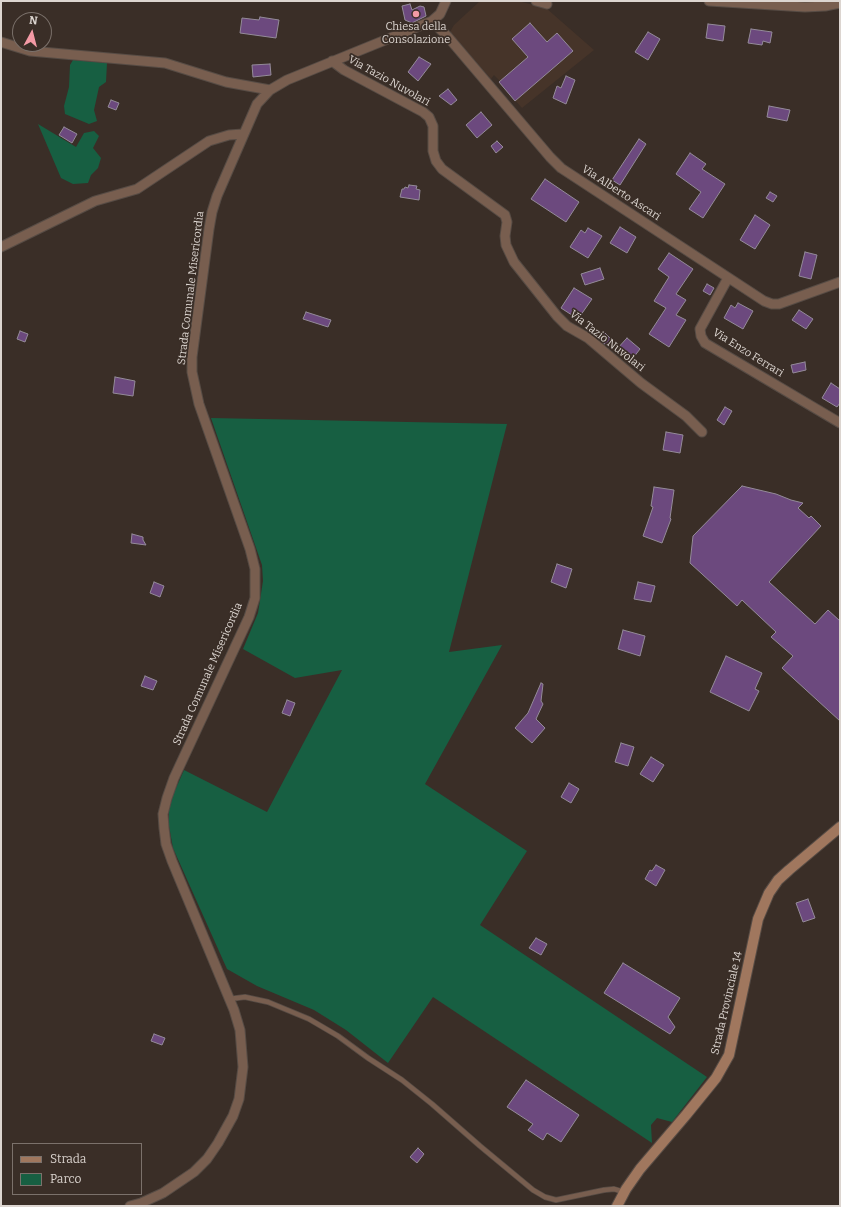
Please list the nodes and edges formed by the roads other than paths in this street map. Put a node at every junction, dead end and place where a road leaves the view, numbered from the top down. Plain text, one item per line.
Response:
1 (446, 1) edge
2 (536, 1) edge
3 (709, 1) edge
4 (840, 3) edge
5 (548, 4) dead end
6 (432, 21) junction
7 (1, 42) edge
8 (332, 61) junction
9 (270, 90) junction
10 (243, 134) junction
11 (1, 247) edge
12 (728, 278) junction
13 (840, 282) edge
14 (840, 423) edge
15 (702, 432) dead end
16 (840, 827) edge
17 (229, 999) junction
18 (624, 1192) junction
19 (130, 1206) edge
20 (617, 1206) edge

1 - 6 street
2 - 5 street
3 - 4 street
6 - 8 street, Strada Comunale Misericordia
6 - 12 street, Via Alberto Ascari
7 - 9 street
8 - 9 street, Strada Comunale Misericordia
8 - 15 street, Via Tazio Nuvolari
9 - 10 street, Strada Comunale Misericordia
10 - 11 street
10 - 17 street, Strada Comunale Misericordia
12 - 13 street, Via Alberto Ascari
12 - 14 street, Via Enzo Ferrari
16 - 18 main road, Strada Provinciale 14
17 - 18 lane
17 - 19 street, Strada Comunale Misericordia
18 - 20 main road, Strada Provinciale 14

